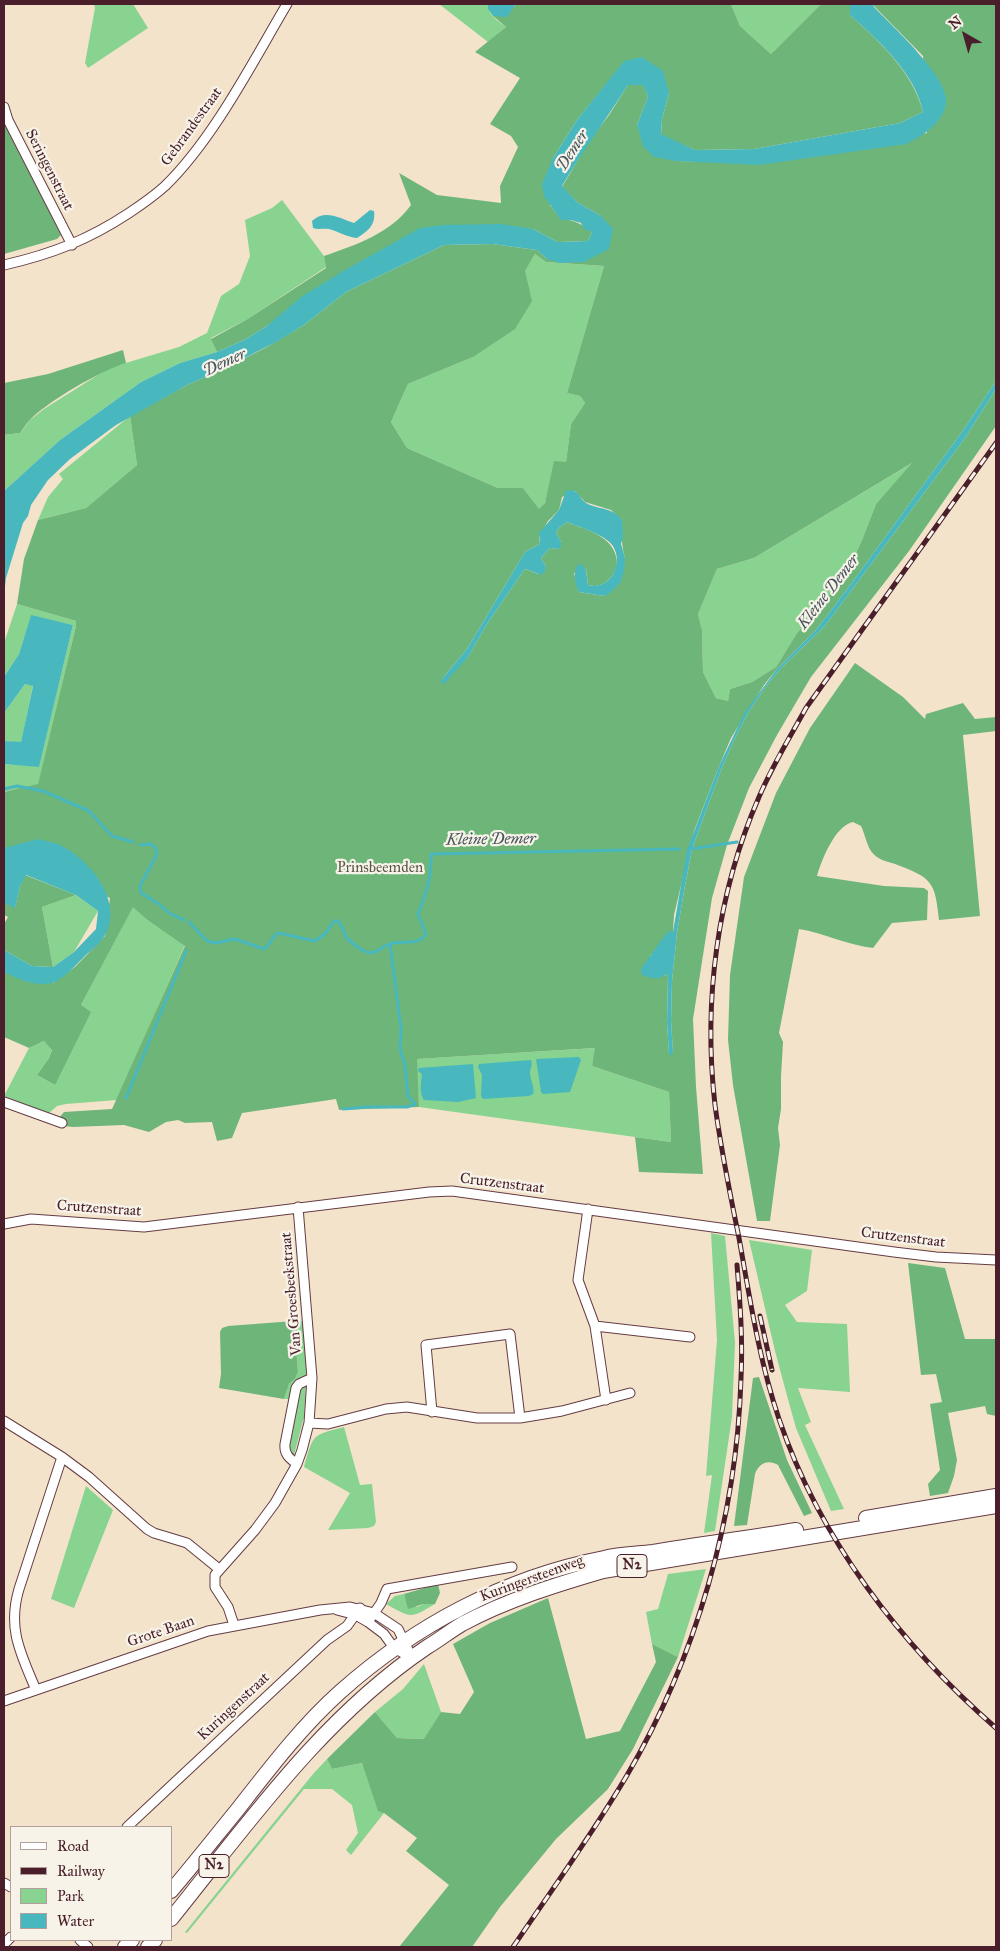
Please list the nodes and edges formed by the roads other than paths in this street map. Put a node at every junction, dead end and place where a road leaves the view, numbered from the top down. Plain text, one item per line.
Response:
1 (287, 4) edge
2 (4, 107) edge
3 (6, 121) edge
4 (72, 245) junction
5 (4, 265) edge
6 (4, 1102) edge
7 (62, 1123) dead end
8 (298, 1207) junction
9 (588, 1210) junction
10 (4, 1223) edge
11 (996, 1260) edge
12 (596, 1326) junction
13 (690, 1337) dead end
14 (312, 1378) junction
15 (630, 1393) dead end
16 (606, 1400) junction
17 (432, 1412) junction
18 (520, 1418) junction
19 (4, 1422) edge
20 (309, 1423) junction
21 (62, 1457) junction
22 (297, 1464) junction
23 (996, 1496) edge
24 (996, 1506) edge
25 (512, 1567) dead end
26 (219, 1569) junction
27 (358, 1612) junction
28 (374, 1613) junction
29 (368, 1622) junction
30 (234, 1625) junction
31 (399, 1644) junction
32 (412, 1658) junction
33 (36, 1690) junction
34 (4, 1702) edge
35 (128, 1826) edge
36 (172, 1890) edge
37 (172, 1918) edge

1 - 4 street, Gebrandestraat
2 - 3 street, Seringenstraat
3 - 4 street, Seringenstraat
4 - 5 street, Gebrandestraat
6 - 7 street
8 - 9 street, Crutzenstraat
8 - 10 street, Crutzenstraat
8 - 14 street, Van Groesbeekstraat
9 - 11 street, Crutzenstraat
9 - 12 street
12 - 13 street
12 - 16 street
14 - 20 street, Van Groesbeekstraat
14 - 22 street
15 - 16 street
16 - 18 street
17 - 18 street
17 - 18 street
17 - 20 street
19 - 21 street
20 - 22 street, Van Groesbeekstraat
21 - 26 street
21 - 33 street
22 - 26 street, Van Groesbeekstraat
23 - 31 main road, Kuringersteenweg / N2
24 - 32 main road, Kuringersteenweg / N2
25 - 28 street
26 - 30 street
27 - 28 street, Grote Baan
27 - 29 street, Grote Baan
27 - 30 street, Grote Baan
27 - 35 street, Kuringenstraat
28 - 29 street
28 - 31 street, Grote Baan
29 - 31 street, Grote Baan
30 - 33 street, Grote Baan
31 - 32 street, Grote Baan
31 - 36 main road, Kuringersteenweg / N2
32 - 37 main road, Kuringersteenweg / N2
33 - 34 street, Grote Baan

